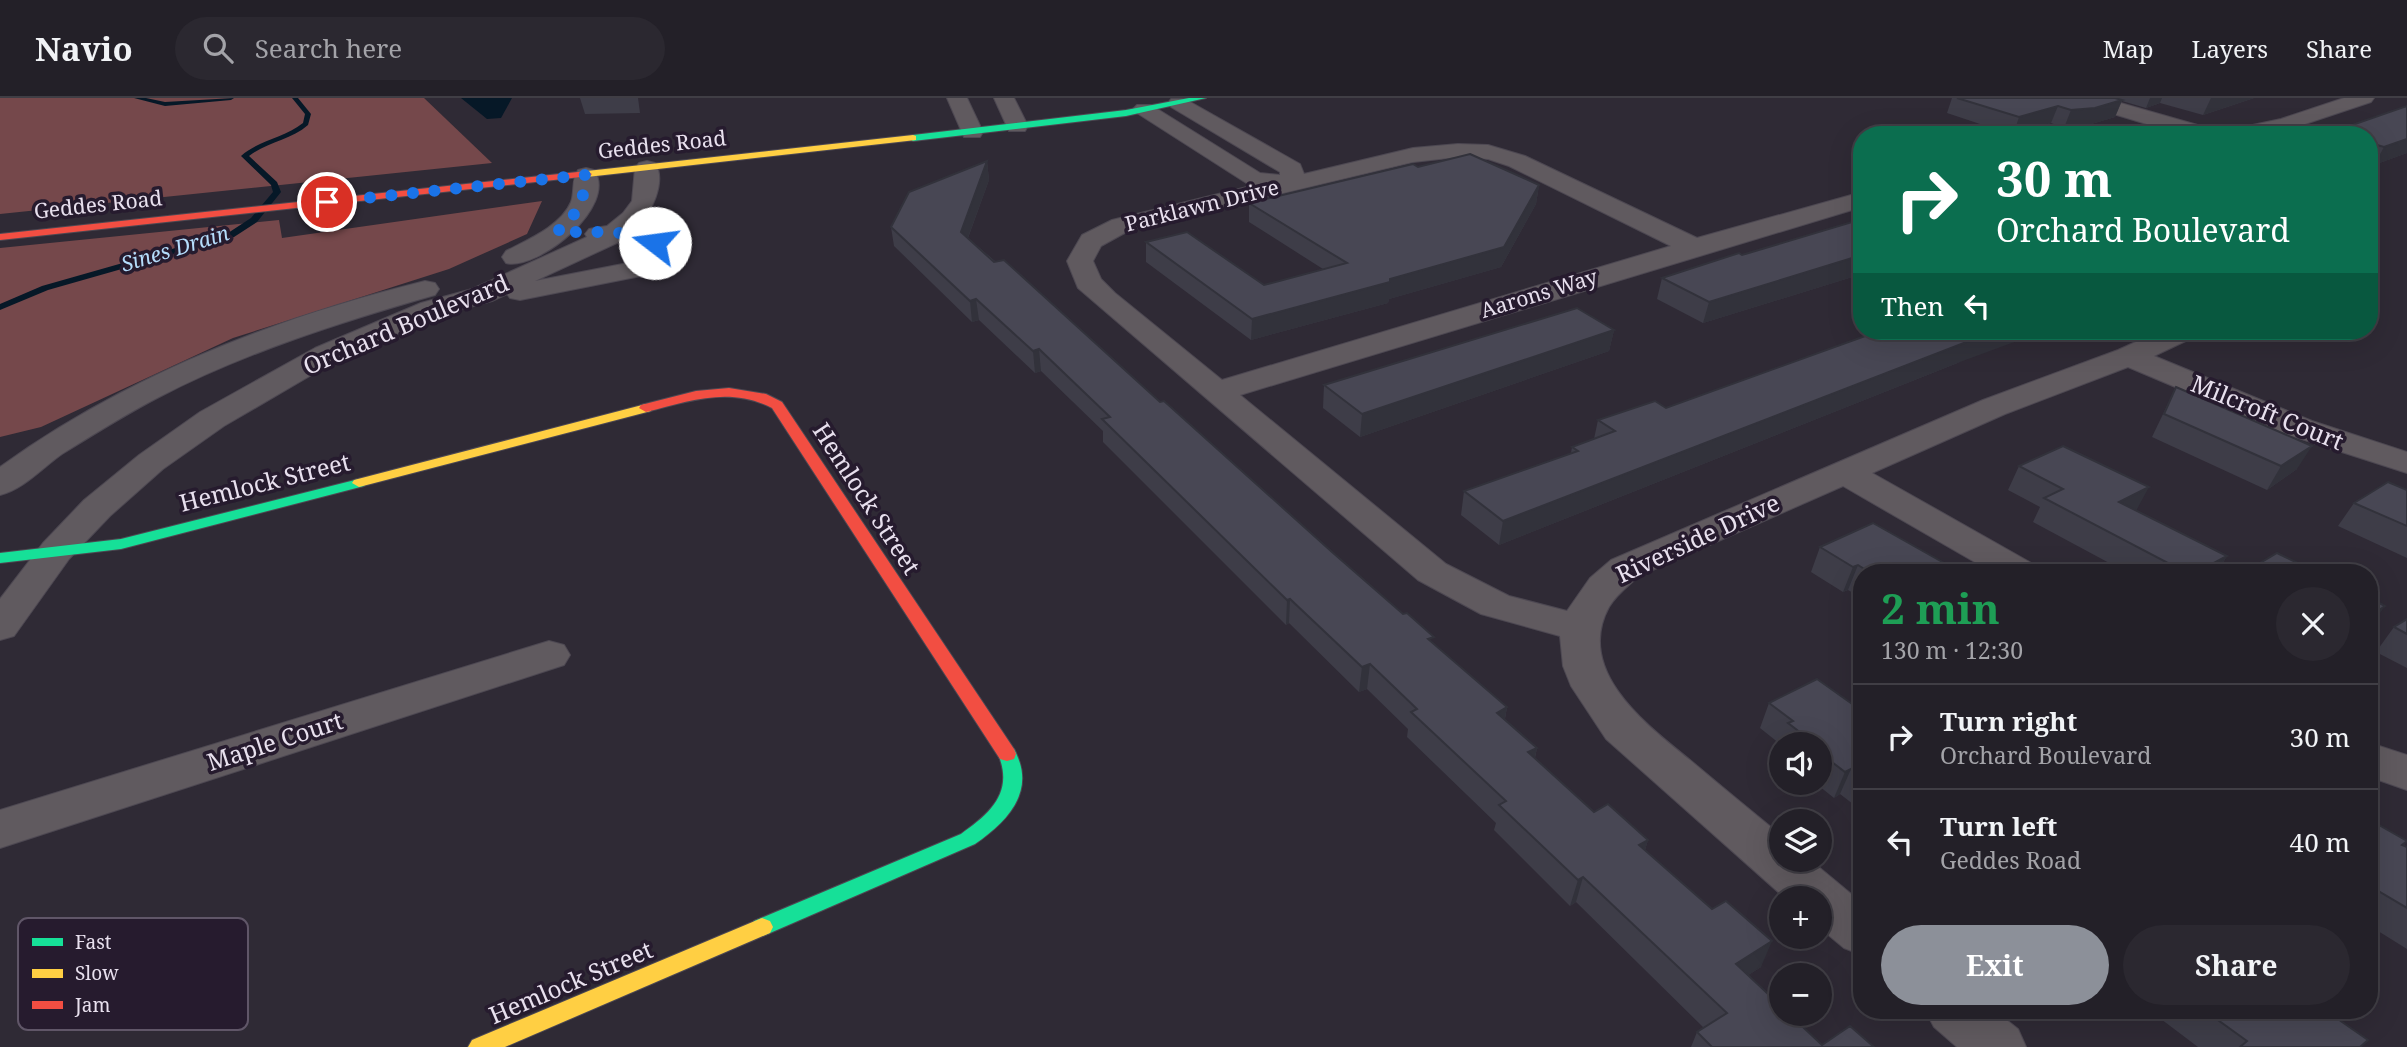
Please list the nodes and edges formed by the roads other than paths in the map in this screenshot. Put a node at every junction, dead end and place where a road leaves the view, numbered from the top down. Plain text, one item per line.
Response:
1 (957, 98) edge
2 (1004, 98) edge
3 (1202, 98) edge
4 (2081, 98) edge
5 (2364, 98) edge
6 (1178, 103) junction
7 (1144, 109) junction
8 (1017, 126) junction
9 (2176, 126) edge
10 (2278, 126) edge
11 (972, 132) junction
12 (647, 168) junction
13 (586, 175) junction
14 (1292, 183) junction
15 (1853, 202) edge
16 (557, 232) junction
17 (612, 235) junction
18 (0, 237) edge
19 (1695, 247) junction
20 (444, 284) junction
21 (482, 295) junction
22 (2164, 340) edge
23 (2129, 356) junction
24 (1217, 392) junction
25 (2407, 463) edge
26 (1845, 472) junction
27 (6, 476) edge
28 (56, 551) junction
29 (0, 558) edge
30 (2005, 564) edge
31 (0, 626) edge
32 (1580, 628) junction
33 (549, 655) dead end
34 (2378, 763) edge
35 (2407, 773) edge
36 (0, 829) edge
37 (1806, 886) edge
38 (1832, 908) edge
39 (1853, 926) edge
40 (1964, 1019) edge
41 (480, 1047) edge
42 (1998, 1047) edge

1 - 11 street
2 - 8 street
3 - 6 main road, Geddes Road
4 - 9 street
5 - 10 street
6 - 7 main road, Geddes Road
6 - 14 street
7 - 8 main road, Geddes Road
7 - 14 street
8 - 11 main road, Geddes Road
11 - 12 main road, Geddes Road
12 - 13 main road, Geddes Road
12 - 17 street, Orchard Boulevard
13 - 16 street, Orchard Boulevard
13 - 18 main road, Geddes Road
14 - 19 street, Parklawn Drive
14 - 24 street, Parklawn Drive
15 - 19 street, Aarons Way
16 - 17 street
16 - 20 street, Orchard Boulevard
17 - 21 street, Orchard Boulevard
17 - 21 street
19 - 24 street, Aarons Way
20 - 21 street
20 - 27 street, Orchard Boulevard
21 - 28 street, Orchard Boulevard
22 - 23 street, Riverside Drive
23 - 25 street, Milcroft Court
23 - 26 street, Riverside Drive
24 - 32 street, Parklawn Drive
26 - 30 street
26 - 32 street, Riverside Drive
28 - 29 main road, Hemlock Street
28 - 31 street, Orchard Boulevard
28 - 41 main road, Hemlock Street
32 - 37 street, Riverside Drive
33 - 36 street, Maple Court
34 - 35 street
38 - 39 street, Riverside Drive
40 - 42 street

